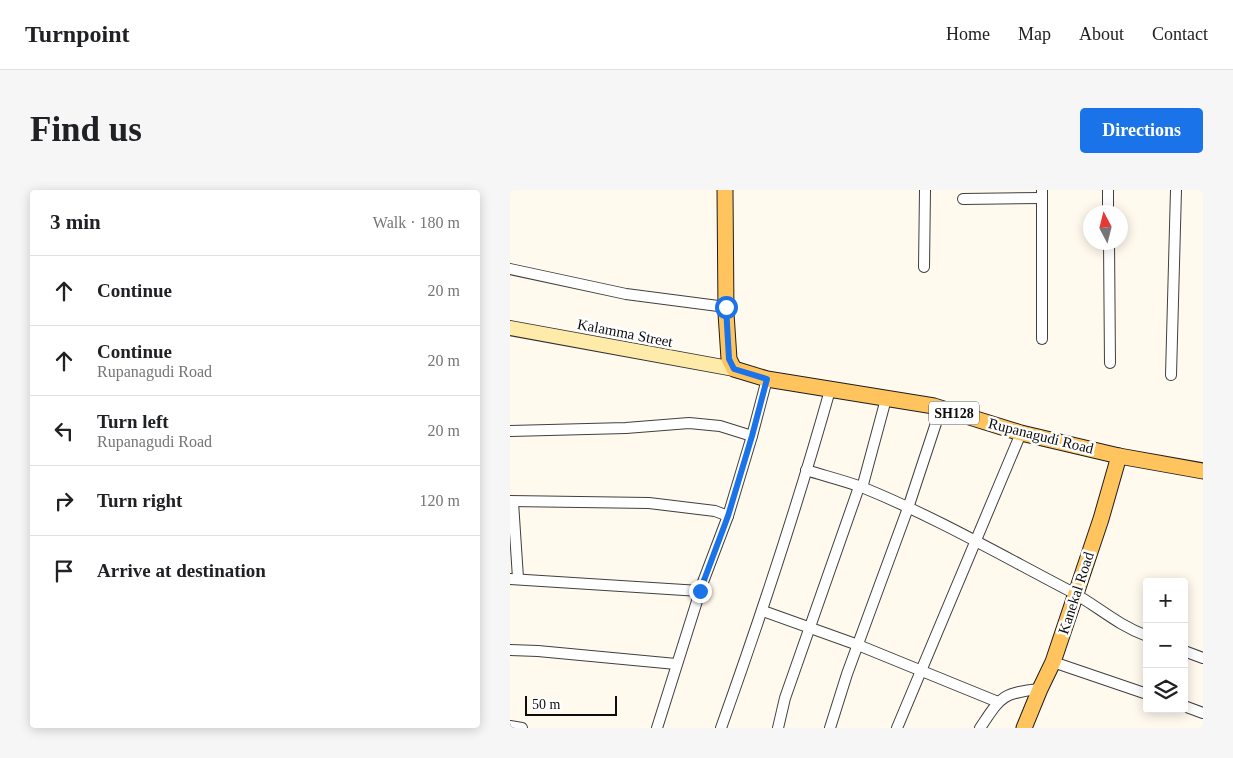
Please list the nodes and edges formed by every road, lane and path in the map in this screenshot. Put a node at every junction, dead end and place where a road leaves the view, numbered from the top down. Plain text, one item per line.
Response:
1 (725, 190) edge
2 (924, 190) edge
3 (1108, 190) edge
4 (1176, 190) edge
5 (1042, 194) edge
6 (963, 199) dead end
7 (1108, 205) edge
8 (1109, 250) edge
9 (924, 267) dead end
10 (510, 269) edge
11 (726, 310) junction
12 (510, 328) edge
13 (1042, 339) dead end
14 (1110, 363) dead end
15 (734, 369) junction
16 (1171, 375) dead end
17 (767, 379) junction
18 (830, 390) junction
19 (886, 399) junction
20 (941, 408) junction
21 (510, 431) edge
22 (1021, 433) junction
23 (752, 436) junction
24 (1119, 456) junction
25 (806, 470) junction
26 (1203, 471) edge
27 (860, 487) junction
28 (511, 501) edge
29 (908, 508) junction
30 (728, 516) junction
31 (976, 542) junction
32 (514, 578) edge
33 (700, 591) junction
34 (1075, 594) junction
35 (762, 611) junction
36 (810, 628) junction
37 (1143, 635) edge
38 (858, 645) junction
39 (510, 650) edge
40 (1188, 652) edge
41 (1203, 658) edge
42 (1053, 662) junction
43 (676, 664) junction
44 (921, 671) junction
45 (1040, 690) junction
46 (1143, 693) edge
47 (998, 702) junction
48 (1188, 707) edge
49 (1203, 713) edge
50 (510, 726) edge
51 (1027, 727) edge
52 (522, 728) edge
53 (657, 728) edge
54 (721, 728) edge
55 (778, 728) edge
56 (830, 728) edge
57 (897, 728) edge
58 (980, 728) edge

1 - 11 main road
2 - 9 street
3 - 7 street
4 - 16 street
5 - 6 street
5 - 13 street
8 - 14 street
10 - 11 street
11 - 15 main road
12 - 15 street, Kalamma Street / SH128
15 - 17 main road, Rupanagudi Road / SH128
17 - 18 main road, Rupanagudi Road / SH128
17 - 23 street
18 - 19 main road, Rupanagudi Road / SH128
18 - 25 street
19 - 20 main road, Rupanagudi Road / SH128
19 - 27 street
20 - 22 main road, Rupanagudi Road / SH128
20 - 29 street
21 - 23 street
22 - 24 main road, Rupanagudi Road / SH128
22 - 31 street
23 - 30 street
24 - 26 main road, Rupanagudi Road / SH128
24 - 34 main road, Kanekal Road
25 - 27 street
25 - 35 street
27 - 29 street
27 - 36 street
28 - 30 street
28 - 32 street
29 - 31 street
29 - 38 street
30 - 33 street
31 - 34 street
31 - 44 street
32 - 33 street
33 - 43 street
34 - 37 street
34 - 42 main road, Kanekal Road
35 - 36 street
35 - 54 street
36 - 38 street
36 - 55 street
38 - 44 street
38 - 56 street
39 - 43 street
40 - 41 street
42 - 45 main road, Kanekal Road
42 - 46 street
43 - 53 street
44 - 47 street
44 - 57 street
45 - 47 street
45 - 51 main road, Kanekal Road
47 - 58 street
48 - 49 street
50 - 52 street

